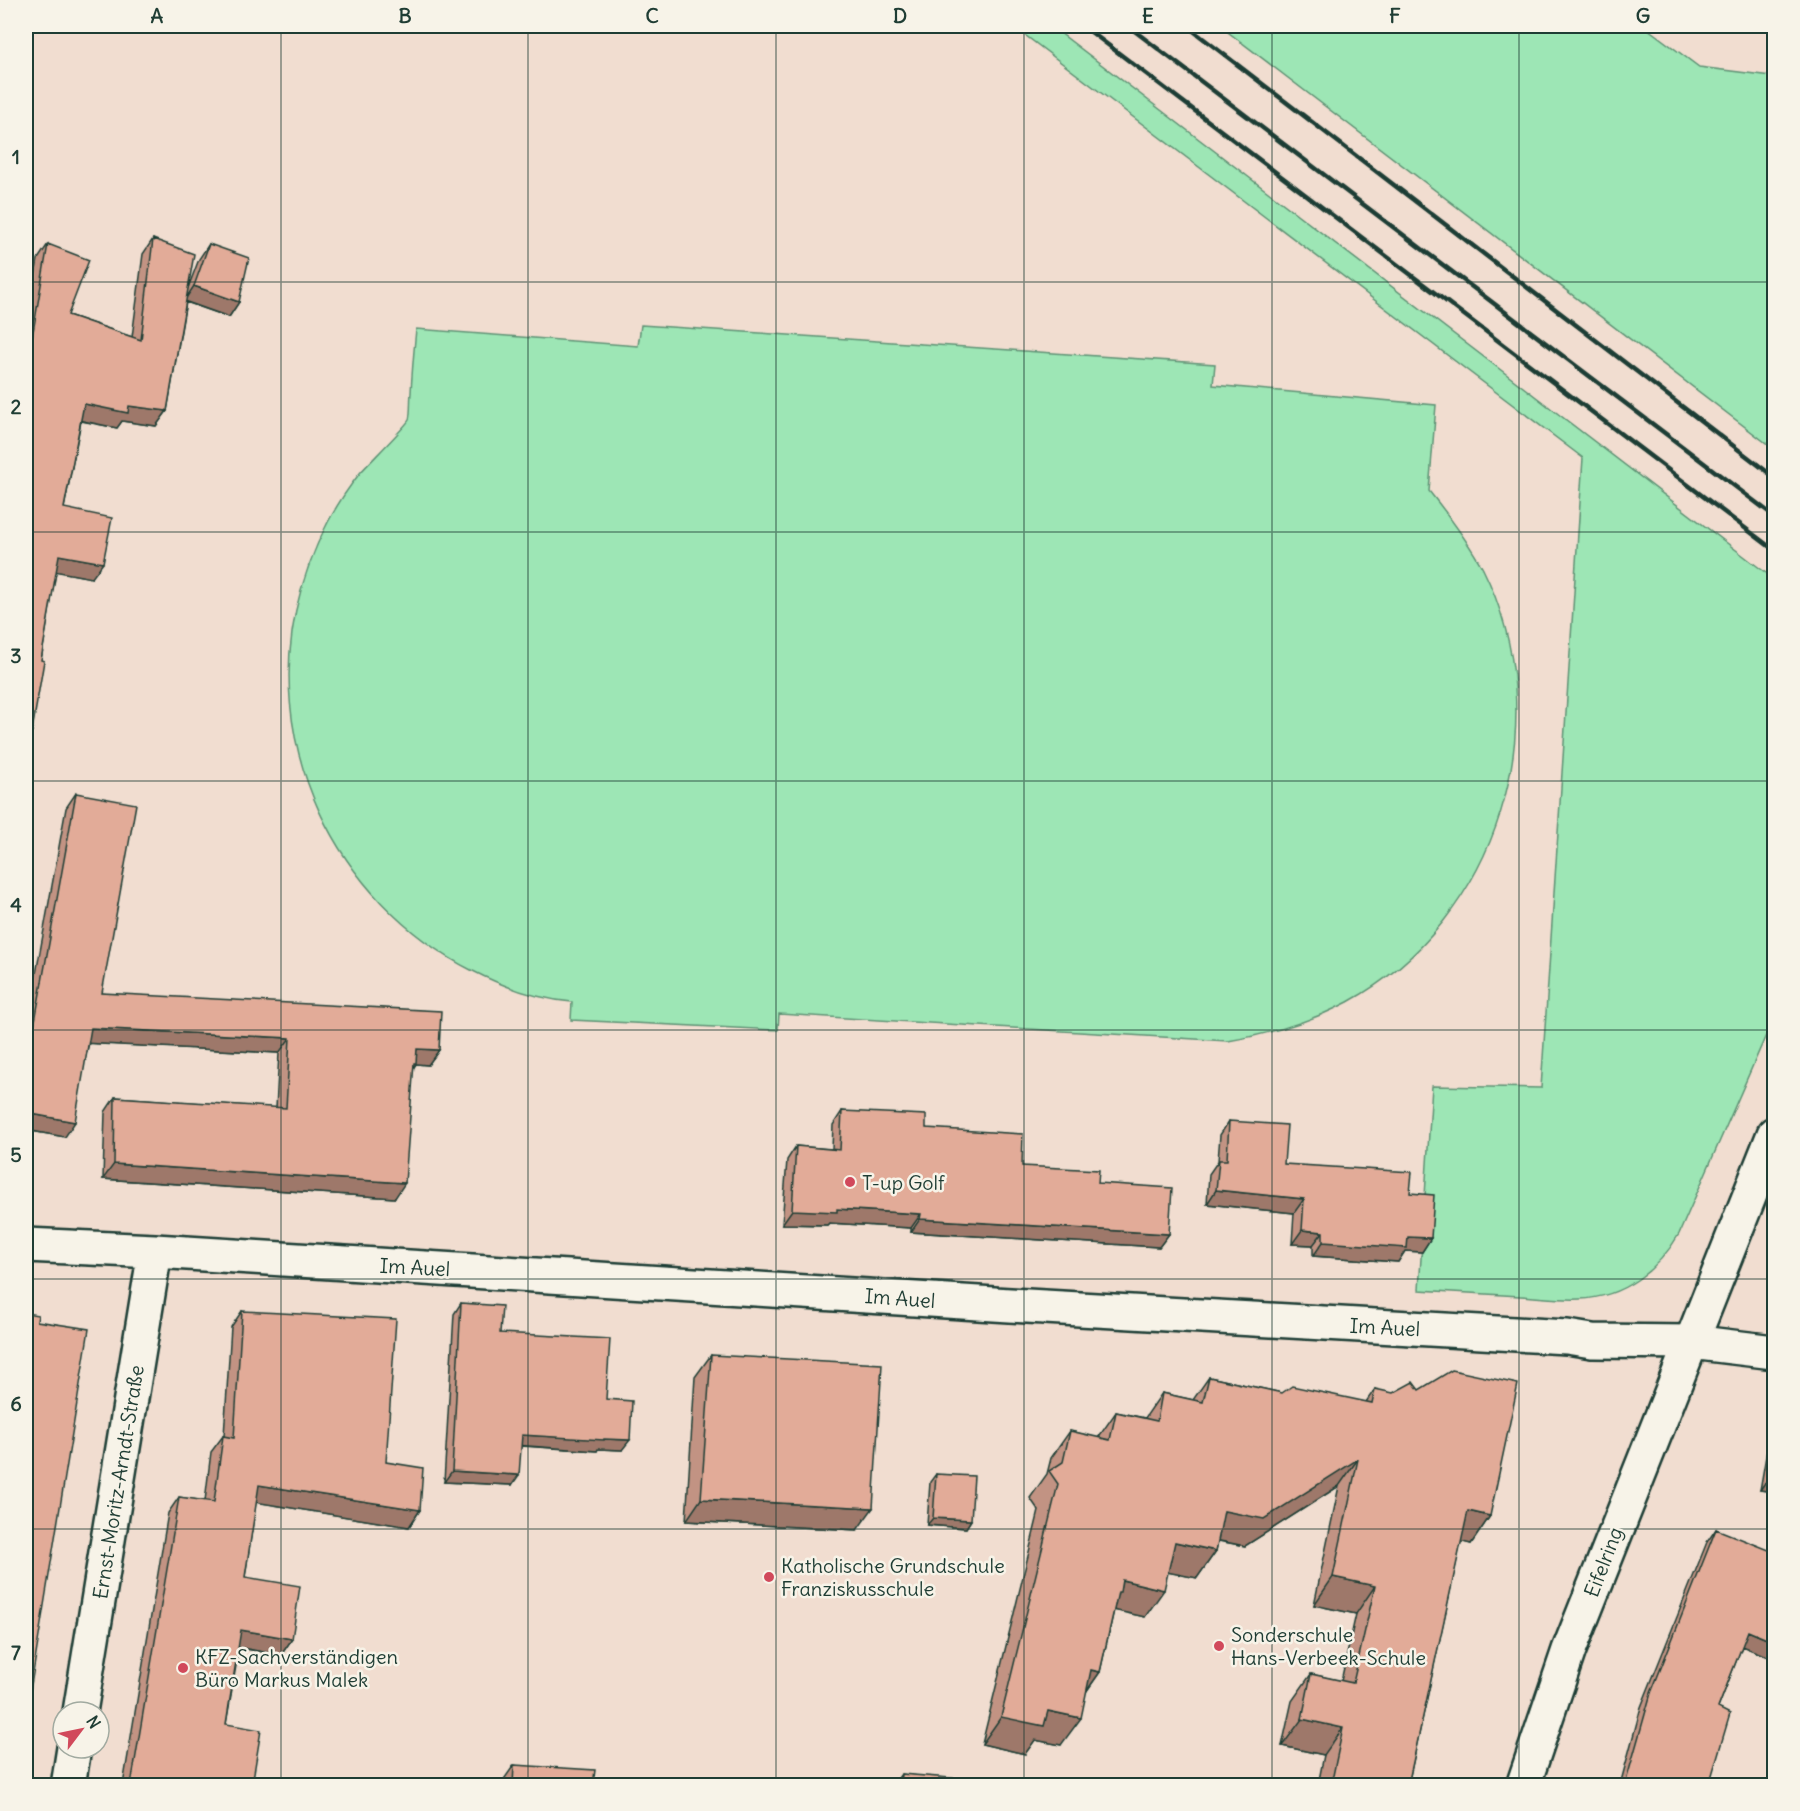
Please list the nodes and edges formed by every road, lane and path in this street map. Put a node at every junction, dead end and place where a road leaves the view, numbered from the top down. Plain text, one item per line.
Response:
1 (1774, 1134) edge
2 (26, 1245) edge
3 (155, 1251) junction
4 (1691, 1342) junction
5 (1774, 1352) edge
6 (82, 1700) edge
7 (72, 1760) edge
8 (68, 1785) edge
9 (1523, 1785) edge

1 - 4 street, Eifelring
2 - 3 street, Im Auel
3 - 4 street, Im Auel
3 - 6 street, Ernst-Moritz-Arndt-Straße
4 - 5 street, Im Auel
4 - 9 street, Eifelring
7 - 8 street

